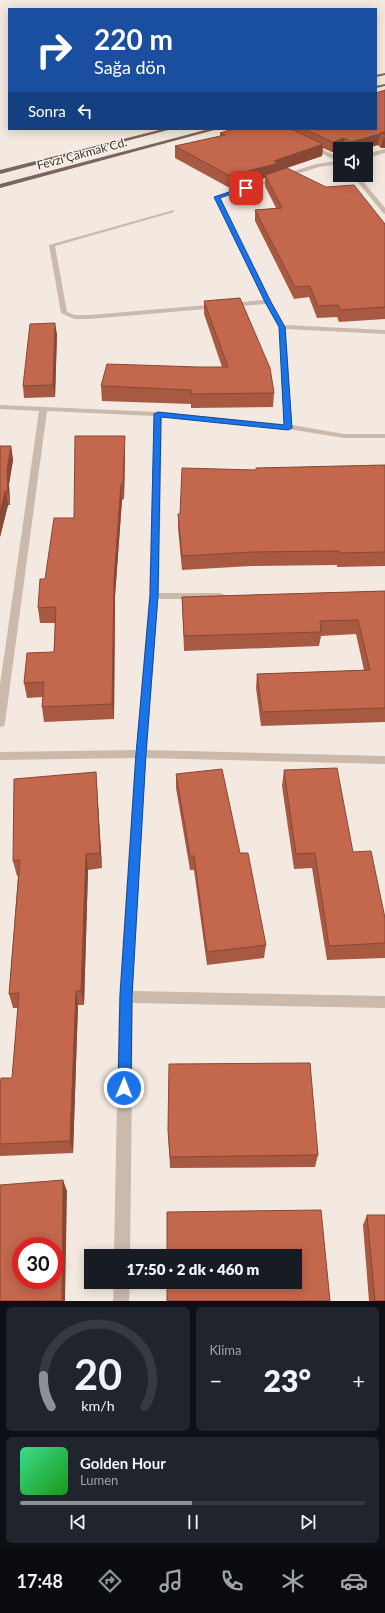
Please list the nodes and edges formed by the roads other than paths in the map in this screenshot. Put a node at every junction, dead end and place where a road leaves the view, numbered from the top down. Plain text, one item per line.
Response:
1 (165, 130) edge
2 (211, 130) edge
3 (306, 144) edge
4 (385, 151) edge
5 (373, 154) edge
6 (333, 158) edge
7 (333, 162) edge
8 (0, 172) edge
9 (361, 182) edge
10 (0, 186) edge
11 (172, 211) dead end
12 (385, 212) edge
13 (268, 302) junction
14 (282, 327) junction
15 (385, 332) edge
16 (0, 407) edge
17 (43, 410) junction
18 (158, 414) junction
19 (288, 428) junction
20 (385, 436) edge
21 (154, 596) junction
22 (234, 596) edge
23 (0, 723) edge
24 (141, 754) junction
25 (0, 756) edge
26 (385, 760) edge
27 (126, 996) junction
28 (385, 1002) edge
29 (122, 1249) edge
30 (122, 1289) edge
31 (121, 1301) edge

1 - 8 main road, Fevzi Çakmak Cd.
2 - 10 main road, Fevzi Çakmak Cd.
3 - 6 street
4 - 5 street
7 - 13 street
9 - 12 street
11 - 13 street
13 - 14 street
14 - 15 street
14 - 19 street
16 - 17 street
17 - 18 street
17 - 23 street
18 - 19 street
18 - 21 street
19 - 20 street
21 - 22 street
21 - 24 street
24 - 25 street
24 - 26 street
24 - 27 street
27 - 28 street
27 - 29 street
30 - 31 street

